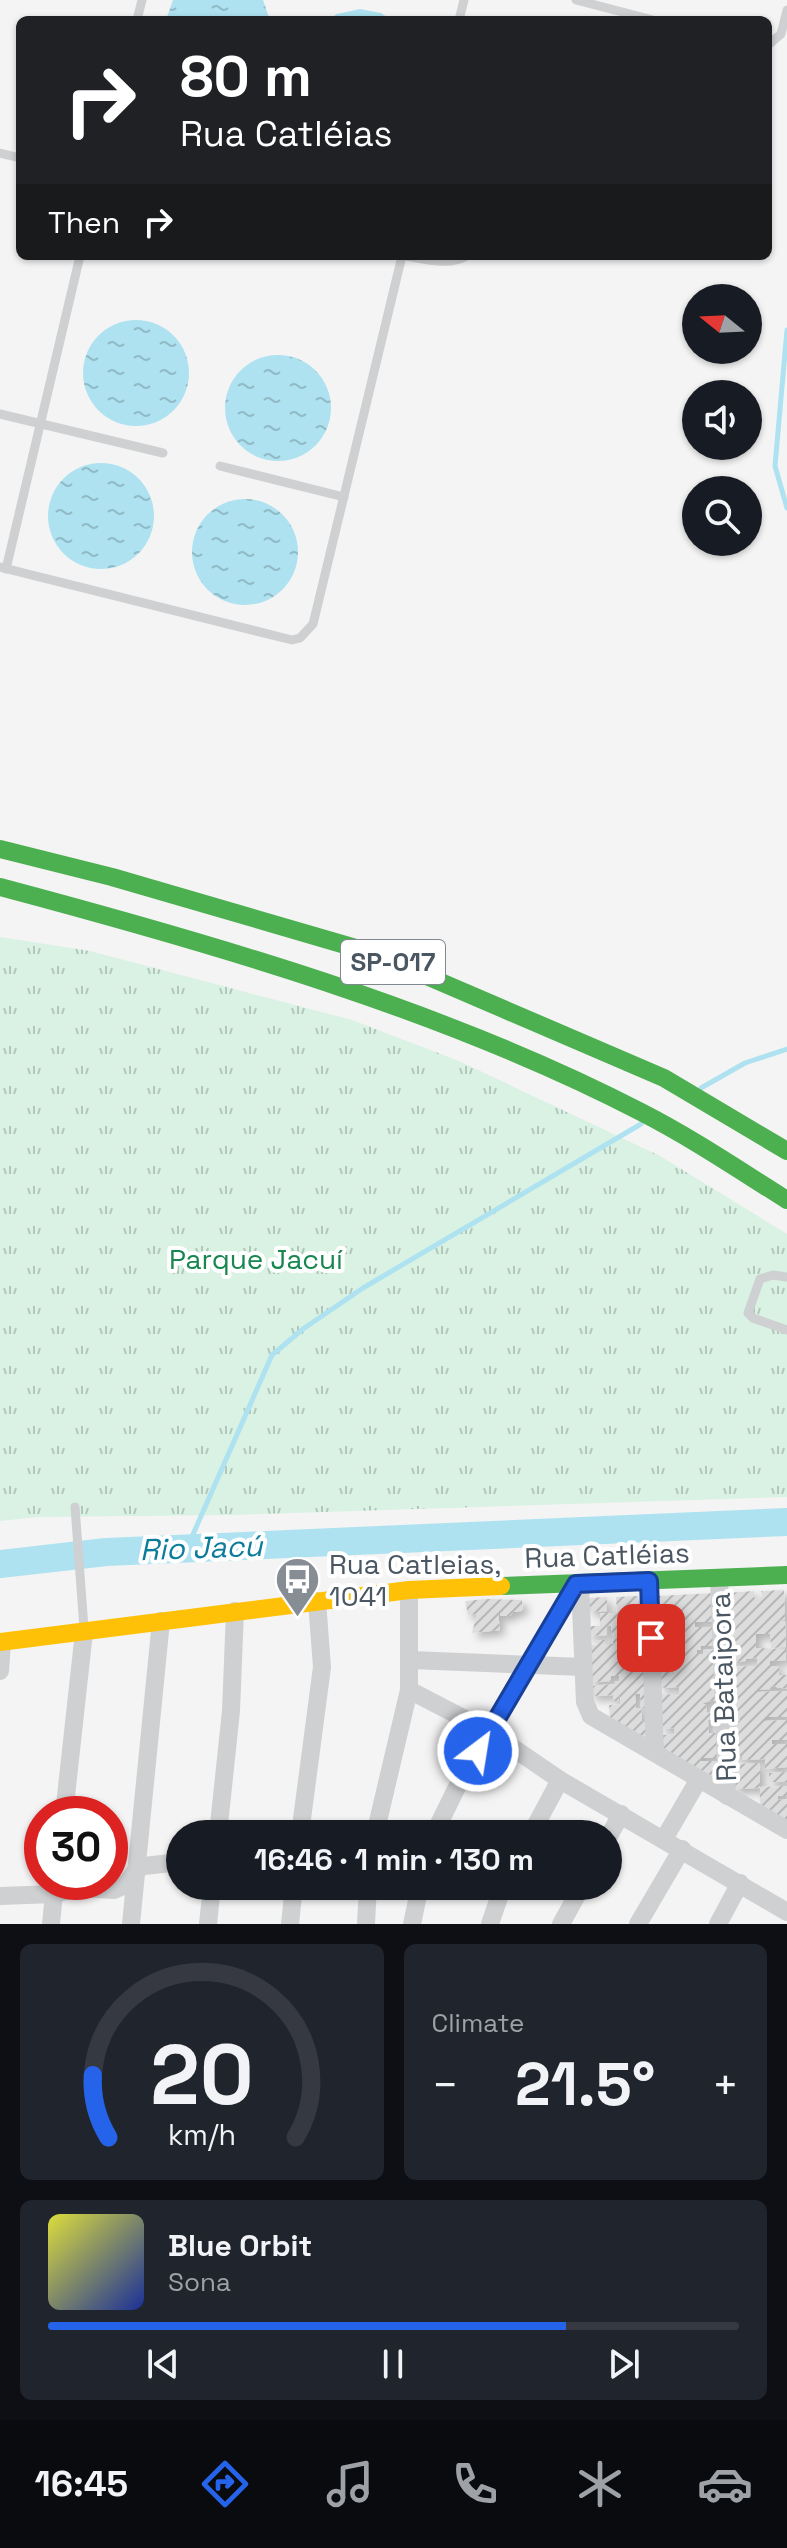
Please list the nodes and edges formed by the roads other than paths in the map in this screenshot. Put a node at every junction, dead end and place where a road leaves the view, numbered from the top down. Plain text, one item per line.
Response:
1 (576, 0) edge
2 (607, 4) edge
3 (787, 10) edge
4 (642, 16) edge
5 (772, 42) edge
6 (79, 260) edge
7 (403, 260) edge
8 (433, 260) edge
9 (459, 260) edge
10 (0, 414) edge
11 (41, 424) junction
12 (163, 453) dead end
13 (220, 466) dead end
14 (344, 497) junction
15 (3, 568) edge
16 (49, 843) dead end
17 (0, 849) edge
18 (112, 877) junction
19 (0, 887) edge
20 (0, 905) edge
21 (104, 914) junction
22 (787, 1151) edge
23 (787, 1200) edge
24 (787, 1277) edge
25 (787, 1330) edge
26 (75, 1509) dead end
27 (787, 1575) edge
28 (719, 1578) junction
29 (649, 1581) junction
30 (578, 1584) junction
31 (409, 1590) junction
32 (317, 1601) junction
33 (235, 1611) junction
34 (161, 1621) junction
35 (84, 1632) junction
36 (1, 1642) edge
37 (411, 1660) junction
38 (531, 1664) junction
39 (582, 1667) junction
40 (0, 1671) edge
41 (409, 1690) junction
42 (490, 1732) junction
43 (655, 1753) junction
44 (699, 1779) junction
45 (560, 1780) junction
46 (66, 1796) edge
47 (727, 1796) junction
48 (621, 1814) junction
49 (219, 1820) edge
50 (302, 1820) edge
51 (378, 1820) edge
52 (440, 1820) edge
53 (539, 1820) edge
54 (618, 1820) edge
55 (787, 1830) edge
56 (664, 1839) junction
57 (682, 1849) junction
58 (166, 1863) edge
59 (136, 1870) junction
60 (128, 1880) edge
61 (740, 1883) junction
62 (24, 1892) edge
63 (0, 1896) edge
64 (53, 1900) edge
65 (211, 1900) edge
66 (293, 1900) edge
67 (367, 1900) edge
68 (417, 1900) edge
69 (498, 1900) edge
70 (574, 1900) edge
71 (787, 1912) edge
72 (51, 1924) edge
73 (131, 1924) edge
74 (208, 1924) edge
75 (290, 1924) edge
76 (366, 1924) edge
77 (412, 1924) edge
78 (490, 1924) edge
79 (561, 1924) edge
80 (638, 1924) edge
81 (718, 1924) edge

1 - 2 lane
2 - 4 lane
3 - 5 lane
6 - 11 lane
7 - 14 lane
8 - 9 lane
10 - 11 lane
11 - 12 lane
11 - 15 lane
13 - 14 lane
14 - 15 lane
16 - 18 main road
17 - 18 main road
18 - 22 main road, SP-017
19 - 21 main road
20 - 21 main road
21 - 23 main road, SP-017
24 - 25 lane
26 - 35 lane
27 - 28 main road, Rua Catléias
28 - 29 main road, Rua Catléias
28 - 47 street, Rua Bataipora
29 - 30 main road, Rua Catléias
29 - 43 street
30 - 31 main road, Rua Catléias
30 - 38 street
30 - 39 street
31 - 32 main road, Rua Catléias
31 - 37 street
32 - 33 main road, Rua Catléias
32 - 50 street
33 - 34 main road, Rua Catléias
33 - 49 street
34 - 35 main road, Rua Catléias
34 - 59 street
35 - 36 main road, Rua Catléias
35 - 46 street
36 - 40 street
37 - 38 street
37 - 41 street
38 - 39 street
38 - 42 street
39 - 43 street
41 - 42 street
41 - 51 street
42 - 45 street
42 - 52 street
43 - 44 street
44 - 47 street
44 - 56 street
45 - 48 street
45 - 53 street
47 - 55 street
48 - 54 street
48 - 56 street
56 - 57 street
57 - 61 street
57 - 80 street
58 - 59 street
59 - 60 street
59 - 73 street
61 - 71 street
61 - 81 street
62 - 63 street
64 - 72 street
65 - 74 street
66 - 75 street
67 - 76 street
68 - 77 street
69 - 78 street
70 - 79 street

